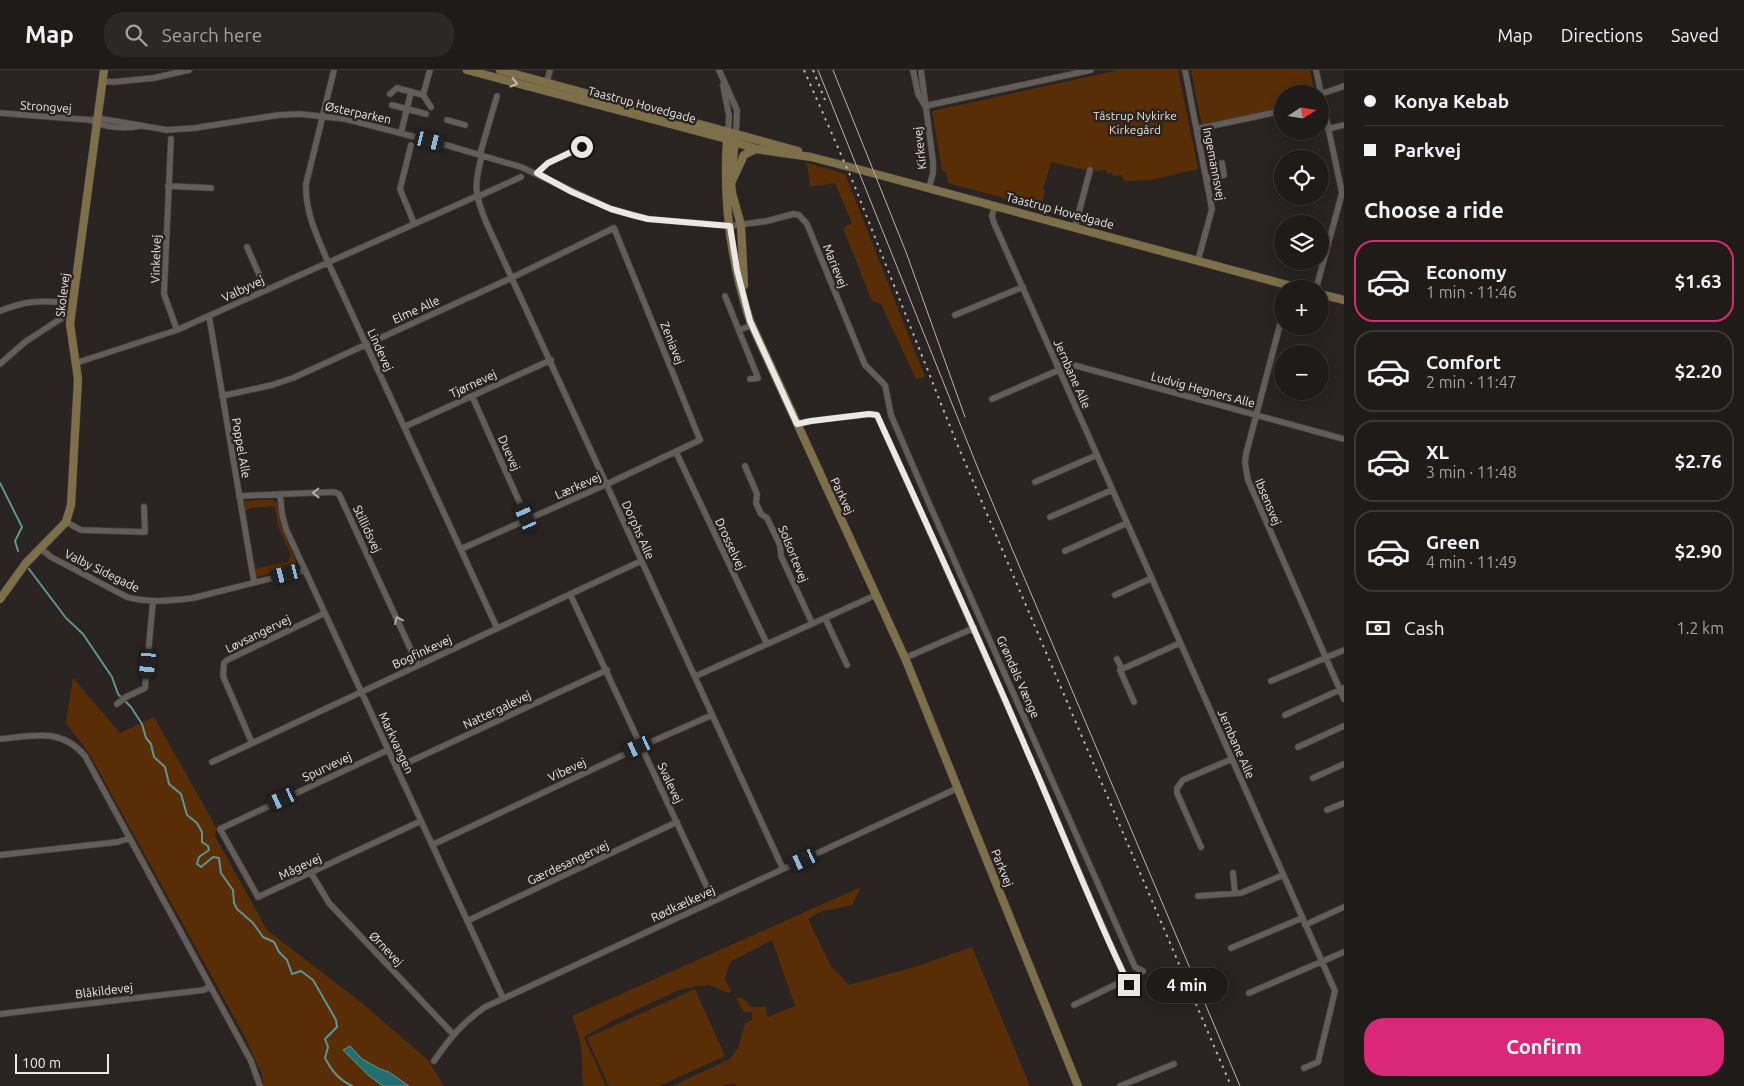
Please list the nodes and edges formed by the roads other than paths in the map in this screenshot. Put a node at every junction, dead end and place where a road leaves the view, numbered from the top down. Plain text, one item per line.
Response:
1 (104, 70) edge
2 (189, 70) edge
3 (334, 70) edge
4 (430, 70) edge
5 (467, 70) edge
6 (500, 70) edge
7 (550, 70) edge
8 (912, 70) edge
9 (921, 70) edge
10 (1091, 70) edge
11 (1185, 70) edge
12 (1316, 70) edge
13 (720, 73) edge
14 (102, 81) junction
15 (546, 83) junction
16 (1319, 85) edge
17 (1344, 86) edge
18 (544, 91) junction
19 (1329, 91) edge
20 (411, 92) junction
21 (390, 94) dead end
22 (423, 95) junction
23 (497, 96) dead end
24 (392, 105) dead end
25 (925, 106) junction
26 (431, 107) dead end
27 (406, 109) junction
28 (0, 113) edge
29 (426, 114) dead end
30 (1274, 114) edge
31 (322, 115) junction
32 (447, 120) dead end
33 (95, 121) junction
34 (465, 125) dead end
35 (1344, 125) edge
36 (1198, 129) junction
37 (1329, 129) edge
38 (401, 133) junction
39 (1329, 133) edge
40 (731, 137) junction
41 (171, 139) dead end
42 (412, 145) dead end
43 (582, 147) dead end
44 (756, 149) junction
45 (481, 155) junction
46 (811, 157) junction
47 (1222, 163) dead end
48 (1090, 170) dead end
49 (537, 173) junction
50 (521, 178) dead end
51 (1207, 178) junction
52 (732, 183) junction
53 (168, 186) junction
54 (211, 188) dead end
55 (929, 188) junction
56 (1343, 193) edge
57 (477, 197) junction
58 (994, 205) junction
59 (414, 223) junction
60 (741, 225) junction
61 (730, 226) junction
62 (1075, 227) junction
63 (614, 228) joint
64 (248, 247) dead end
65 (1198, 260) junction
66 (328, 262) junction
67 (512, 278) junction
68 (1319, 280) edge
69 (1274, 282) edge
70 (1023, 287) junction
71 (266, 290) junction
72 (725, 296) dead end
73 (1329, 296) edge
74 (1344, 300) edge
75 (72, 303) junction
76 (0, 311) edge
77 (72, 312) junction
78 (955, 315) dead end
79 (208, 316) junction
80 (753, 324) junction
81 (177, 330) junction
82 (739, 330) junction
83 (1277, 335) edge
84 (366, 344) junction
85 (550, 360) junction
86 (0, 364) edge
87 (76, 364) junction
88 (1058, 368) junction
89 (750, 379) dead end
90 (885, 385) joint
91 (222, 396) junction
92 (472, 396) junction
93 (992, 400) dead end
94 (1257, 414) junction
95 (797, 424) junction
96 (404, 427) junction
97 (1344, 439) edge
98 (676, 452) junction
99 (1097, 454) junction
100 (745, 466) dead end
101 (1035, 482) dead end
102 (607, 484) junction
103 (1112, 490) junction
104 (280, 494) junction
105 (239, 496) junction
106 (144, 507) dead end
107 (1050, 517) dead end
108 (527, 519) junction
109 (66, 522) junction
110 (1127, 523) junction
111 (40, 548) junction
112 (461, 550) junction
113 (1065, 551) dead end
114 (641, 561) junction
115 (305, 570) junction
116 (1152, 578) junction
117 (254, 582) junction
118 (570, 594) junction
119 (876, 595) junction
120 (1115, 595) dead end
121 (0, 599) edge
122 (153, 601) junction
123 (325, 613) junction
124 (825, 618) junction
125 (812, 623) junction
126 (497, 628) junction
127 (974, 628) junction
128 (1180, 643) junction
129 (767, 644) junction
130 (1344, 650) edge
131 (905, 658) junction
132 (1326, 658) junction
133 (1117, 659) dead end
134 (418, 665) junction
135 (847, 665) dead end
136 (1122, 669) junction
137 (607, 670) junction
138 (696, 676) junction
139 (1271, 682) dead end
140 (1342, 689) edge
141 (361, 692) junction
142 (1344, 700) edge
143 (121, 701) dead end
144 (1134, 702) dead end
145 (712, 715) junction
146 (1284, 715) dead end
147 (1344, 726) edge
148 (0, 739) edge
149 (252, 743) junction
150 (642, 746) junction
151 (1298, 747) dead end
152 (388, 750) junction
153 (1232, 758) junction
154 (212, 762) dead end
155 (1344, 764) edge
156 (396, 768) junction
157 (1313, 778) dead end
158 (958, 788) junction
159 (1344, 803) edge
160 (1327, 810) dead end
161 (421, 821) junction
162 (677, 822) junction
163 (220, 829) joint
164 (130, 838) junction
165 (432, 845) junction
166 (1201, 847) dead end
167 (0, 856) edge
168 (783, 869) junction
169 (311, 873) junction
170 (1233, 873) dead end
171 (1283, 875) junction
172 (1236, 893) junction
173 (1198, 896) dead end
174 (713, 900) junction
175 (1344, 907) edge
176 (1302, 918) junction
177 (467, 921) junction
178 (1305, 925) junction
179 (1231, 948) dead end
180 (1344, 952) edge
181 (1322, 962) junction
182 (1143, 971) dead end
183 (210, 986) junction
184 (1249, 992) dead end
185 (503, 998) junction
186 (1074, 1005) dead end
187 (0, 1014) edge
188 (453, 1034) junction
189 (434, 1061) dead end
190 (1174, 1064) dead end
191 (1304, 1068) dead end
192 (260, 1086) edge
193 (1078, 1086) edge
194 (1120, 1086) edge

1 - 14 street, Skolevej
2 - 14 street
3 - 31 street, Lindevej
4 - 22 street
5 -> 18 street, Taastrup Hovedgade
6 - 15 street, Taastrup Hovedgade
7 - 15 street
8 - 25 street, Kirkevej
9 - 25 street, Kirkevej
10 - 25 street
11 - 36 street, Ingemannsvej
12 - 16 street
13 - 40 street
14 - 33 street, Skolevej
15 - 18 street
15 - 40 street, Taastrup Hovedgade
17 - 19 street
18 - 40 street, Taastrup Hovedgade
20 - 21 street
20 - 22 street
20 - 27 street
22 - 26 street
23 - 45 street, Dorphs Alle
24 - 27 street
25 - 55 street, Kirkevej
27 - 29 street
27 - 38 street
28 - 33 street, Strongvej
30 - 36 street
31 - 33 street, Østerparken
31 - 38 street, Østerparken
31 - 66 street, Lindevej
32 - 34 street
33 - 75 street, Skolevej
35 - 37 street
36 - 51 street, Ingemannsvej
38 - 45 street, Østerparken
39 - 56 street
40 - 44 street, Taastrup Hovedgade
40 - 46 street, Taastrup Hovedgade
40 - 52 street, Parkvej
40 - 61 street, Parkvej
41 - 53 street, Vinkelvej
42 - 59 street
43 - 49 street
44 - 46 street, Taastrup Hovedgade
44 - 52 street
45 - 49 street, Østerparken
45 - 57 street, Dorphs Alle
46 - 55 street, Taastrup Hovedgade
47 - 51 street
48 - 62 street
49 - 61 street, Østerparken
50 - 57 street
51 - 65 street, Ingemannsvej
52 - 60 street, Parkvej
53 - 54 street
53 - 81 street, Vinkelvej
55 - 58 street, Taastrup Hovedgade
56 - 68 street
57 - 59 street, Valbyvej
57 - 67 street, Dorphs Alle
58 - 62 street, Taastrup Hovedgade
58 - 70 street, Jernbane Alle
59 - 66 street, Valbyvej
60 - 61 street, Marievej
60 - 80 street, Parkvej
60 - 90 street, Marievej
61 - 80 street, Parkvej
62 - 65 street, Taastrup Hovedgade
63 - 67 street, Elme Alle
63 - 98 street, Zeniavej
64 - 71 street
65 - 69 street, Taastrup Hovedgade
66 - 71 street, Valbyvej
66 - 84 street, Lindevej
67 - 84 street, Elme Alle
67 - 85 street, Dorphs Alle
70 - 78 street
70 - 88 street, Jernbane Alle
71 - 79 street, Valbyvej
72 - 82 street
73 - 74 street
75 - 76 street
75 - 77 street, Skolevej
77 - 86 street
77 - 87 street, Skolevej
79 - 81 street, Valbyvej
79 - 91 street, Poppel Alle
80 - 82 street
80 - 95 street, Parkvej
81 - 87 street, Valbyvej
82 - 89 street
83 - 94 street, Ibsensvej
84 - 91 street, Elme Alle
84 - 96 street, Lindevej
85 - 92 street, Tjørnevej
85 - 102 street, Dorphs Alle
87 - 109 street, Skolevej
88 - 93 street
88 - 94 street, Ludvig Hegners Alle
88 - 99 street, Jernbane Alle
90 - 182 street, Grøndals Vænge
91 - 105 street, Poppel Alle
92 - 96 street, Tjørnevej
92 - 108 street, Duevej
94 - 97 street, Ludvig Hegners Alle
94 - 132 street, Ibsensvej
95 - 119 street, Parkvej
95 - 127 street
96 - 112 street, Lindevej
98 - 102 street, Lærkevej
98 - 129 street, Drosselvej
99 - 101 street
99 - 103 street, Jernbane Alle
100 - 125 street, Solsortevej
102 - 108 street, Lærkevej
102 - 114 street, Dorphs Alle
103 - 107 street
103 - 110 street, Jernbane Alle
104 - 105 street, Stillidsvej
104 - 115 street, Markvangen
134 -> 104 street, Stillidsvej
105 - 117 street, Poppel Alle
106 - 109 street
108 - 112 street, Lærkevej
109 - 111 street
110 - 113 street
110 - 116 street, Jernbane Alle
111 - 121 street
111 - 122 street, Valby Sidegade
112 - 126 street, Lindevej
114 - 118 street, Bogfinkevej
114 - 138 street, Dorphs Alle
115 - 117 street, Valby Sidegade
115 - 123 street, Markvangen
116 - 120 street
116 - 128 street, Jernbane Alle
117 - 122 street, Valby Sidegade
118 - 126 street, Bogfinkevej
118 - 137 street, Svalevej
119 - 124 street
119 - 131 street, Parkvej
122 - 143 street
123 - 141 street, Markvangen
123 - 149 street, Løvsangervej
124 - 125 street
124 - 135 street
125 - 129 street
126 - 134 street, Bogfinkevej
127 - 131 street
127 - 186 street
128 - 136 street
128 - 153 street, Jernbane Alle
129 - 138 street
130 - 132 street
131 - 158 street, Parkvej
132 - 139 street
132 - 140 street, Ibsensvej
133 - 136 street
134 - 141 street, Bogfinkevej
136 - 144 street
137 - 150 street, Svalevej
137 - 156 street, Nattergalevej
138 - 145 street, Dorphs Alle
140 - 142 street, Ibsensvej
140 - 146 street
141 - 149 street, Bogfinkevej
141 - 152 street, Markvangen
145 - 150 street, Vibevej
145 - 168 street, Dorphs Alle
147 - 151 street
148 - 164 street
149 - 154 street, Bogfinkevej
150 - 162 street, Svalevej
150 - 165 street, Vibevej
152 - 156 street, Markvangen
152 - 163 street, Spurvevej
153 - 166 street
153 - 171 street, Jernbane Alle
155 - 157 street
156 - 161 street, Markvangen
158 - 168 street, Rødkælkevej
158 - 193 street, Parkvej
159 - 160 street
161 - 165 street, Markvangen
161 - 169 street, Mågevej
162 - 174 street, Svalevej
162 - 177 street, Gærdesangervej
163 - 169 street, Mågevej
164 - 167 street
164 - 183 street
165 - 177 street, Markvangen
168 - 174 street, Rødkælkevej
169 - 188 street, Ørnevej
170 - 172 street
171 - 172 street
171 - 176 street, Jernbane Alle
172 - 173 street
174 - 185 street, Rødkælkevej
175 - 178 street
176 - 178 street, Jernbane Alle
176 - 179 street
177 - 185 street, Markvangen
178 - 181 street, Jernbane Alle
180 - 181 street
181 - 184 street
181 - 191 street, Jernbane Alle
183 - 187 street, Blåkildevej
183 - 192 street
185 - 188 street, Rødkælkevej
188 - 189 street, Rødkælkevej
190 - 194 street

